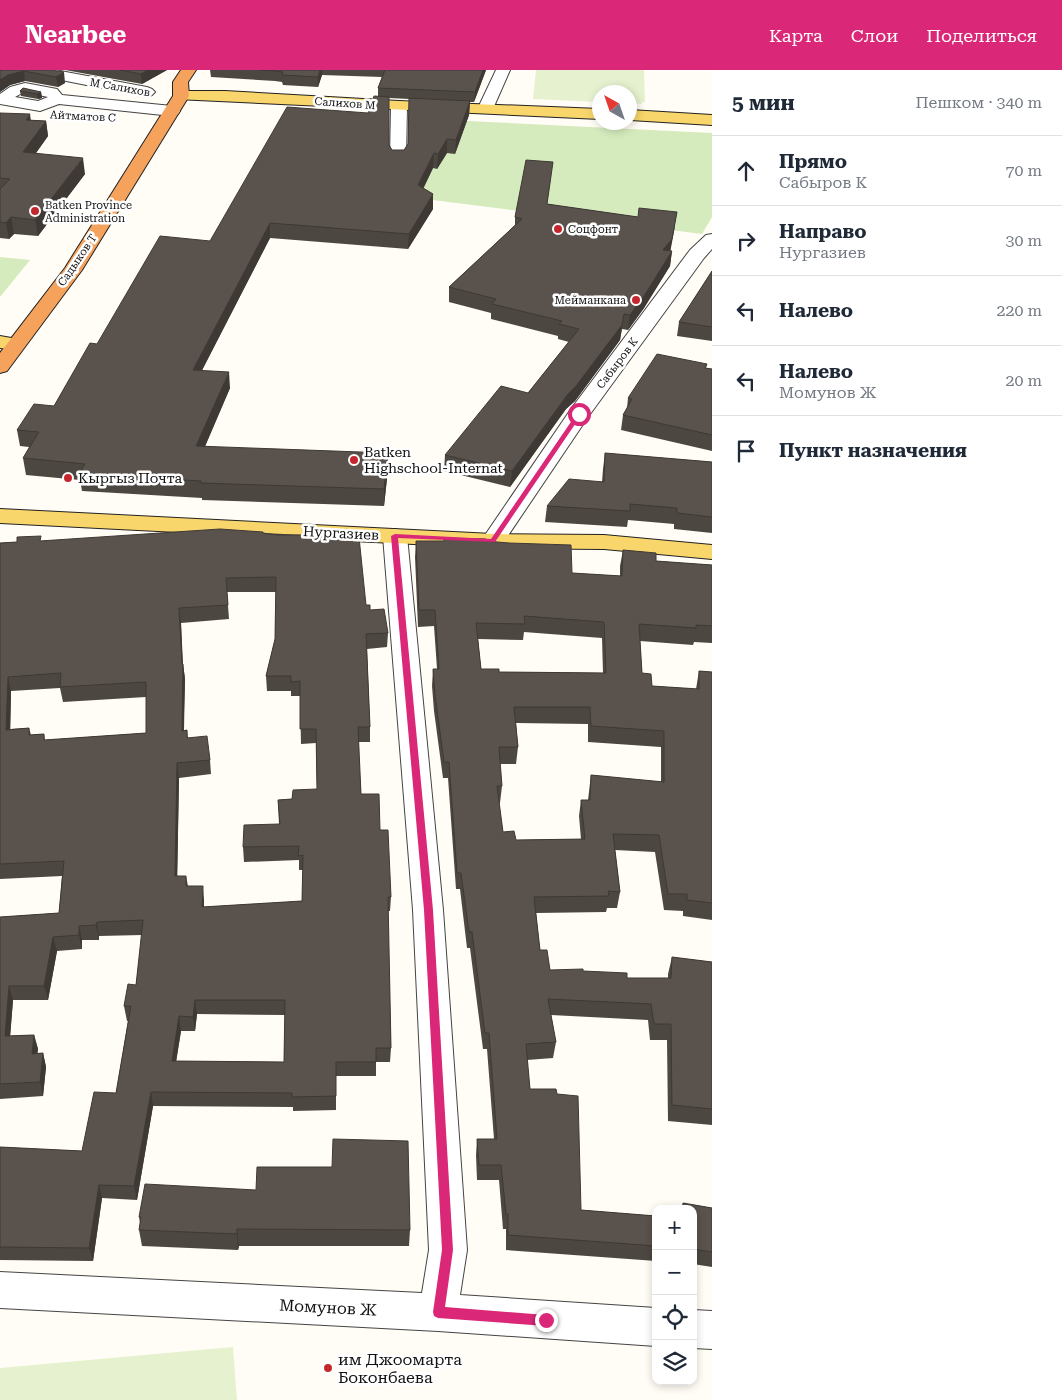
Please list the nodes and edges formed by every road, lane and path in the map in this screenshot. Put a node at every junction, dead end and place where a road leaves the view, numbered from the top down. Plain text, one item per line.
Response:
1 (31, 70) edge
2 (190, 70) edge
3 (503, 70) edge
4 (53, 74) junction
5 (37, 89) junction
6 (181, 96) junction
7 (57, 99) junction
8 (19, 103) junction
9 (399, 106) junction
10 (486, 108) junction
11 (3, 113) edge
12 (592, 114) edge
13 (637, 115) edge
14 (169, 116) junction
15 (712, 120) edge
16 (398, 159) edge
17 (712, 239) edge
18 (705, 255) edge
19 (4, 355) edge
20 (0, 516) edge
21 (395, 536) junction
22 (492, 541) junction
23 (712, 552) edge
24 (0, 1290) edge
25 (438, 1312) junction
26 (652, 1326) edge
27 (697, 1329) edge
28 (712, 1330) edge

1 - 4 street, М Салихов
2 - 6 highway
3 - 10 street
4 - 5 street
4 - 6 street, М Салихов
5 - 7 street
5 - 8 street
6 - 9 main road, Салихов М
6 - 14 highway, Садыков Т
7 - 8 street
7 - 14 street
8 - 11 street
9 - 10 main road, Салихов М
9 - 16 street
10 - 12 main road, Салихов М
11 - 14 street, Айтматов С
13 - 15 main road
14 - 19 highway, Садыков Т
17 - 18 street, Сабыров К
18 - 22 street, Сабыров К
20 - 21 main road, Нургазиев
21 - 22 main road, Нургазиев
21 - 25 street
22 - 23 main road, Нургазиев
24 - 25 street, Момунов Ж
25 - 26 street, Момунов Ж
27 - 28 street

